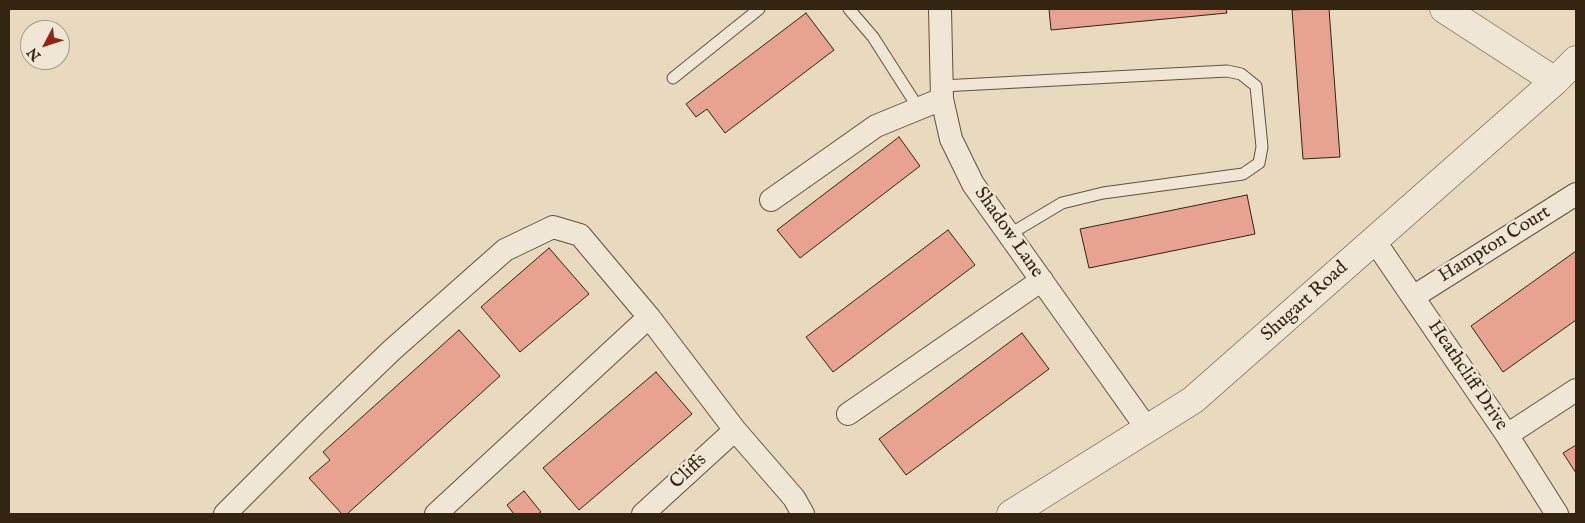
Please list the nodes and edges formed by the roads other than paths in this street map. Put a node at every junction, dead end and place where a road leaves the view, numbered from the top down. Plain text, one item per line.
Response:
1 (759, 9) edge
2 (849, 9) edge
3 (940, 9) edge
4 (1444, 9) edge
5 (1576, 60) edge
6 (673, 78) dead end
7 (1555, 80) junction
8 (942, 92) junction
9 (919, 109) junction
10 (1576, 194) edge
11 (771, 200) dead end
12 (1010, 234) junction
13 (1374, 240) junction
14 (1042, 280) junction
15 (1413, 297) junction
16 (649, 317) junction
17 (1576, 390) edge
18 (848, 414) dead end
19 (735, 430) junction
20 (1148, 430) junction
21 (1508, 435) junction
22 (225, 514) edge
23 (436, 514) edge
24 (644, 514) edge
25 (803, 514) edge
26 (1011, 514) edge
27 (1557, 514) edge

1 - 6 lane
2 - 9 lane
3 - 8 street, Shadow Lane
4 - 7 street
5 - 7 street, Shugart Road
7 - 13 street, Shugart Road
8 - 9 street
8 - 12 street, Shadow Lane
8 - 12 lane
9 - 11 street
10 - 15 street, Hampton Court
12 - 14 street, Shadow Lane
13 - 15 street, Heathcliff Drive
13 - 20 street, Shugart Road
14 - 18 street
14 - 20 street, Shadow Lane
15 - 21 street, Heathcliff Drive
16 - 19 street
16 - 22 street
16 - 23 street
17 - 21 street
19 - 24 street, Cliffs
19 - 25 street
20 - 26 street, Shugart Road
21 - 27 street, Heathcliff Drive

